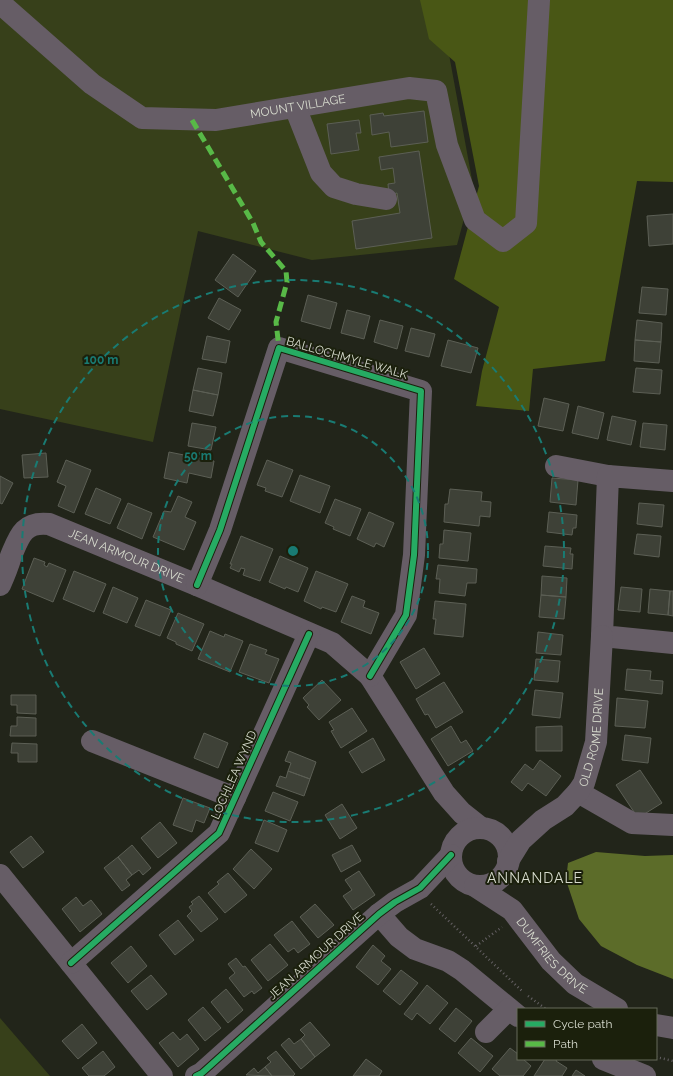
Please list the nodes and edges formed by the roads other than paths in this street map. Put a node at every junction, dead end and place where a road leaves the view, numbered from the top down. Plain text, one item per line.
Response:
1 (539, 0) edge
2 (0, 3) edge
3 (295, 107) junction
4 (386, 199) dead end
5 (556, 466) dead end
6 (608, 476) junction
7 (673, 481) edge
8 (0, 585) edge
9 (197, 585) junction
10 (309, 634) junction
11 (602, 636) junction
12 (673, 643) edge
13 (370, 676) junction
14 (92, 741) dead end
15 (578, 792) junction
16 (444, 793) junction
17 (235, 798) junction
18 (543, 820) junction
19 (673, 824) edge
20 (485, 829) junction
21 (452, 850) junction
22 (508, 864) junction
23 (0, 875) edge
24 (470, 884) junction
25 (418, 889) junction
26 (514, 913) junction
27 (379, 914) junction
28 (72, 963) junction
29 (615, 1008) edge
30 (513, 1012) edge
31 (657, 1025) edge
32 (673, 1028) edge
33 (486, 1032) dead end
34 (605, 1060) edge
35 (162, 1076) edge
36 (196, 1076) edge
37 (645, 1076) edge

1 - 3 street, MOUNT VILLAGE
2 - 3 street, MOUNT VILLAGE
3 - 4 street
5 - 6 street
6 - 7 street
6 - 11 street, OLD ROME DRIVE
8 - 9 street, JEAN ARMOUR DRIVE
9 - 10 street, JEAN ARMOUR DRIVE
9 - 13 street, BALLOCHMYLE WALK
10 - 13 street, JEAN ARMOUR DRIVE
10 - 17 street, LOCHLEA WYND
11 - 12 street
11 - 15 street, OLD ROME DRIVE
13 - 16 street, JEAN ARMOUR DRIVE
14 - 17 street
15 - 18 street, OLD ROME DRIVE
15 - 19 street
16 - 20 street, JEAN ARMOUR DRIVE
16 - 21 street, JEAN ARMOUR DRIVE
17 - 28 street, LOCHLEA WYND
18 - 20 street, OLD ROME DRIVE
18 - 22 street, OLD ROME DRIVE
20 - 21 street
20 - 22 street
21 - 24 street
21 - 25 street, JEAN ARMOUR DRIVE
22 - 24 street
22 - 26 street, DUMFRIES DRIVE
23 - 28 street
24 - 25 street, JEAN ARMOUR DRIVE
24 - 26 street, DUMFRIES DRIVE
25 - 27 street, JEAN ARMOUR DRIVE
26 - 29 street, DUMFRIES DRIVE
27 - 30 street, JEAN ARMOUR DRIVE
27 - 36 street, JEAN ARMOUR DRIVE
28 - 35 street
30 - 33 street
31 - 32 street
34 - 37 street

